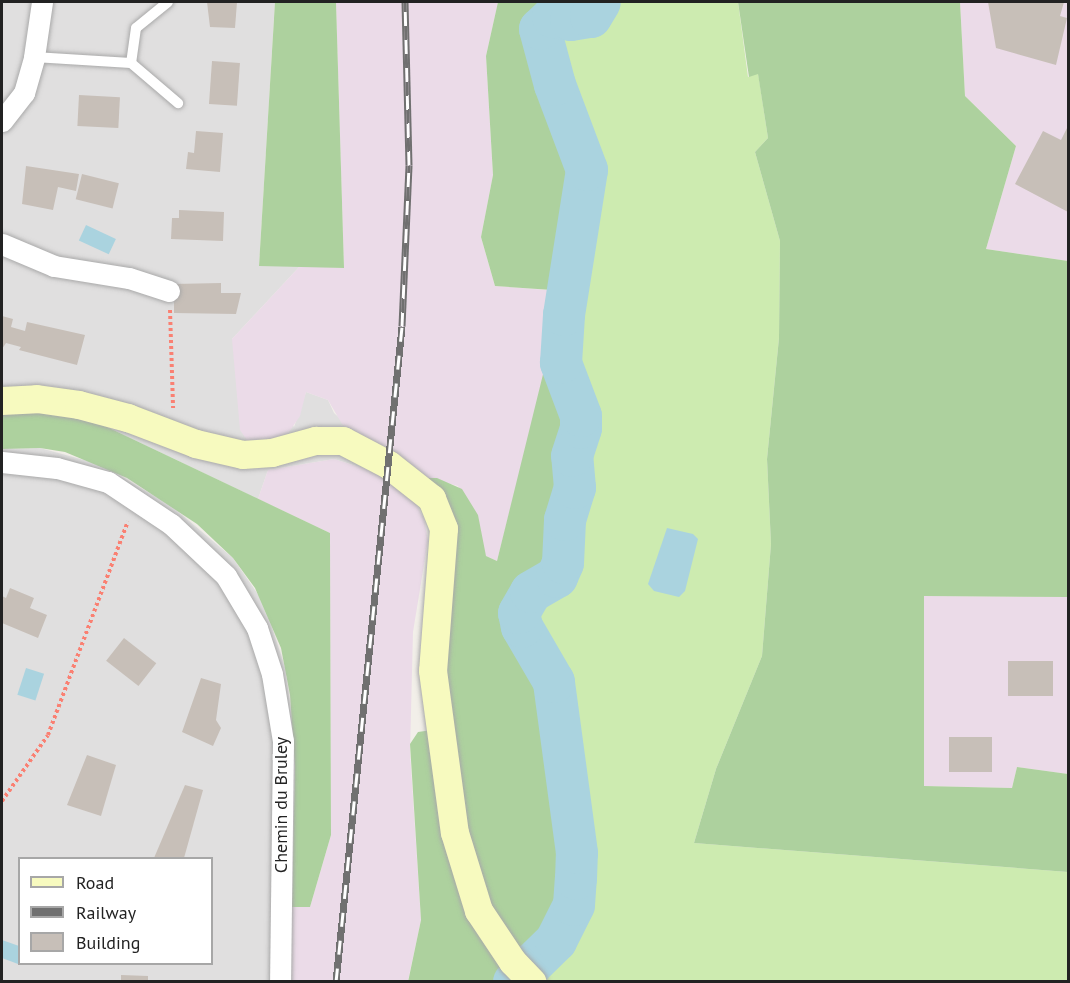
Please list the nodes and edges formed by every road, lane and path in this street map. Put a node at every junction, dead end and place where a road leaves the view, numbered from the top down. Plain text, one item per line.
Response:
1 (42, 2) edge
2 (168, 2) edge
3 (34, 57) junction
4 (131, 63) junction
5 (178, 103) dead end
6 (2, 121) edge
7 (2, 244) edge
8 (169, 291) joint
9 (2, 401) edge
10 (174, 436) junction
11 (2, 462) edge
12 (135, 500) junction
13 (2, 801) edge
14 (523, 972) edge
15 (280, 981) edge

1 - 3 street
2 - 4 lane
3 - 4 lane
3 - 6 street
4 - 5 lane
7 - 8 street
8 - 10 path
9 - 10 street
10 - 14 street
11 - 12 street, Chemin du Bruley
12 - 13 path
12 - 15 street, Chemin du Bruley

